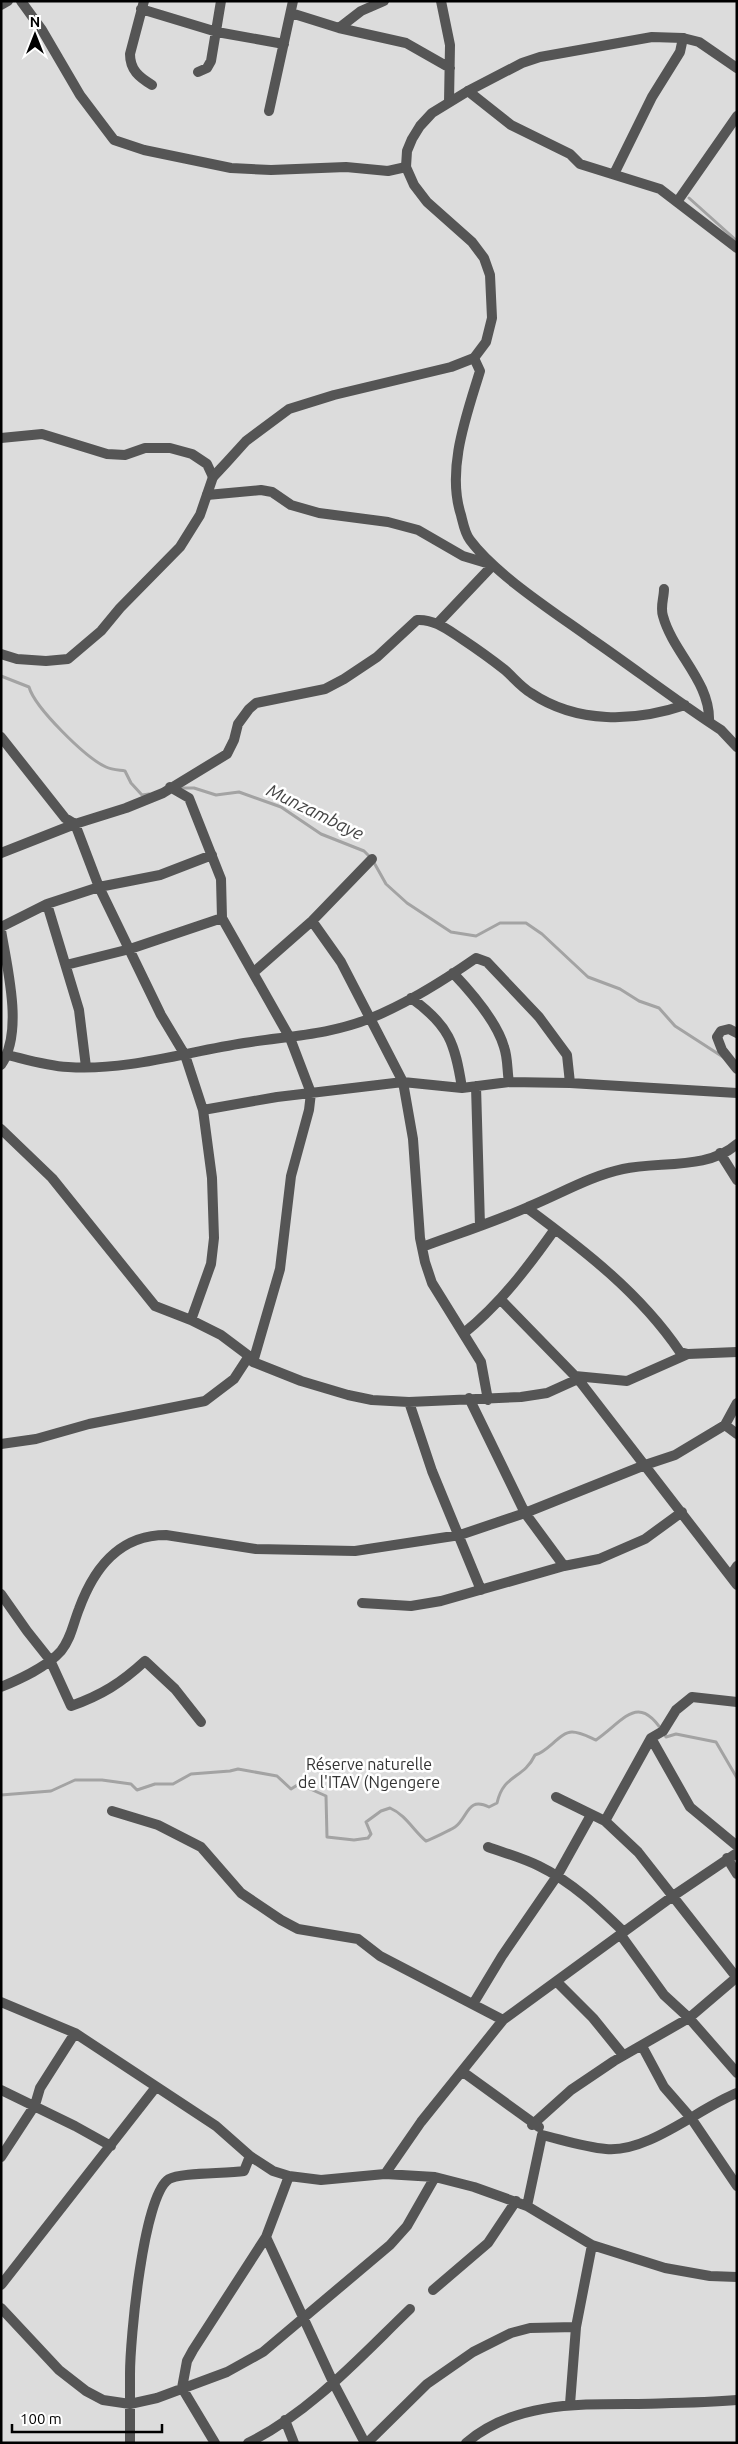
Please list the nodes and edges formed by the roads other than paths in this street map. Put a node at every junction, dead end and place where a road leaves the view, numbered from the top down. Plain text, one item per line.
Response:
1 (8, 1) edge
2 (20, 1) edge
3 (221, 1) edge
4 (293, 1) edge
5 (384, 1) edge
6 (441, 1) edge
7 (1, 5) edge
8 (143, 5) edge
9 (291, 13) junction
10 (339, 28) junction
11 (217, 32) junction
12 (683, 38) junction
13 (284, 44) junction
14 (450, 68) junction
15 (737, 68) edge
16 (198, 72) dead end
17 (152, 85) dead end
18 (468, 91) junction
19 (449, 102) junction
20 (269, 111) dead end
21 (737, 116) edge
22 (406, 167) junction
23 (614, 174) junction
24 (677, 202) junction
25 (737, 248) edge
26 (474, 358) junction
27 (1, 438) edge
28 (213, 477) junction
29 (207, 495) junction
30 (493, 565) junction
31 (664, 589) dead end
32 (438, 623) junction
33 (1, 654) edge
34 (685, 705) junction
35 (709, 722) junction
36 (721, 730) junction
37 (1, 737) edge
38 (737, 738) edge
39 (737, 747) edge
40 (167, 790) junction
41 (75, 824) junction
42 (1, 853) edge
43 (212, 855) junction
44 (372, 859) dead end
45 (98, 887) junction
46 (48, 904) junction
47 (222, 918) junction
48 (312, 921) junction
49 (1, 929) edge
50 (130, 949) junction
51 (66, 965) junction
52 (254, 972) junction
53 (454, 973) junction
54 (411, 998) junction
55 (371, 1018) junction
56 (737, 1033) edge
57 (290, 1038) junction
58 (8, 1055) junction
59 (185, 1055) junction
60 (1, 1065) edge
61 (735, 1066) edge
62 (86, 1068) junction
63 (404, 1082) junction
64 (509, 1082) junction
65 (570, 1083) junction
66 (476, 1086) junction
67 (462, 1088) junction
68 (311, 1092) junction
69 (737, 1093) edge
70 (203, 1110) junction
71 (1, 1129) edge
72 (737, 1144) edge
73 (720, 1153) junction
74 (737, 1180) edge
75 (528, 1208) junction
76 (480, 1226) junction
77 (555, 1228) junction
78 (422, 1248) junction
79 (500, 1299) junction
80 (191, 1320) junction
81 (464, 1333) junction
82 (737, 1352) edge
83 (688, 1354) junction
84 (252, 1359) junction
85 (576, 1377) junction
86 (469, 1398) junction
87 (488, 1400) junction
88 (409, 1402) junction
89 (737, 1403) edge
90 (726, 1425) junction
91 (737, 1434) edge
92 (1, 1444) edge
93 (645, 1465) junction
94 (682, 1512) junction
95 (525, 1513) junction
96 (460, 1535) junction
97 (564, 1566) junction
98 (737, 1566) edge
99 (731, 1576) junction
100 (737, 1585) edge
101 (482, 1590) junction
102 (1, 1594) edge
103 (362, 1603) dead end
104 (5, 1608) edge
105 (50, 1660) junction
106 (1, 1686) edge
107 (737, 1702) edge
108 (201, 1722) dead end
109 (651, 1738) junction
110 (556, 1797) dead end
111 (112, 1811) dead end
112 (591, 1815) junction
113 (605, 1821) junction
114 (737, 1846) edge
115 (488, 1847) dead end
116 (737, 1853) edge
117 (728, 1858) junction
118 (737, 1874) edge
119 (557, 1876) junction
120 (673, 1896) junction
121 (622, 1933) junction
122 (737, 1977) edge
123 (557, 1982) junction
124 (1, 2002) edge
125 (473, 2004) junction
126 (689, 2018) junction
127 (503, 2020) junction
128 (75, 2032) junction
129 (642, 2046) junction
130 (623, 2056) junction
131 (463, 2072) junction
132 (737, 2073) edge
133 (156, 2087) junction
134 (1, 2090) edge
135 (737, 2093) edge
136 (35, 2105) junction
137 (691, 2118) junction
138 (532, 2125) junction
139 (585, 2145) junction
140 (111, 2146) junction
141 (1, 2156) edge
142 (250, 2156) junction
143 (384, 2174) junction
144 (289, 2176) junction
145 (435, 2178) junction
146 (737, 2186) edge
147 (516, 2201) junction
148 (527, 2206) junction
149 (266, 2237) junction
150 (592, 2245) junction
151 (737, 2277) edge
152 (1, 2285) edge
153 (433, 2290) dead end
154 (1, 2308) edge
155 (410, 2309) dead end
156 (303, 2316) junction
157 (576, 2327) junction
158 (333, 2382) junction
159 (182, 2388) junction
160 (737, 2400) edge
161 (130, 2404) junction
162 (570, 2404) junction
163 (285, 2420) junction
164 (130, 2443) edge
165 (215, 2443) edge
166 (248, 2443) edge
167 (294, 2443) edge
168 (366, 2443) edge
169 (466, 2443) edge

1 - 7 street
2 - 22 street
3 - 11 street
4 - 9 street
5 - 10 street
6 - 14 street
8 - 11 street
8 - 17 street
9 - 10 street
9 - 13 street
10 - 14 street
11 - 13 street
11 - 16 street
12 - 15 street
12 - 18 street
12 - 23 street
13 - 20 street
14 - 19 street
18 - 19 street
18 - 23 street
19 - 22 street
21 - 24 street
22 - 26 street
23 - 24 street
24 - 25 street
26 - 28 street
26 - 30 street
27 - 28 street
28 - 29 street
29 - 30 street
29 - 33 street
30 - 32 street
30 - 34 street
31 - 35 street
32 - 34 street
32 - 40 street
34 - 35 street
35 - 36 street
36 - 38 street
36 - 39 street
37 - 41 street
40 - 41 street
40 - 43 street
41 - 42 street
41 - 45 street
43 - 45 street
43 - 47 street
44 - 48 street
45 - 46 street
45 - 50 street
46 - 49 street
46 - 51 street
47 - 50 street
47 - 52 street
48 - 52 street
48 - 55 street
49 - 58 street
50 - 51 street
50 - 59 street
51 - 62 street
52 - 57 street
53 - 54 street
53 - 64 street
53 - 65 street
54 - 55 street
54 - 67 street
55 - 57 street
55 - 63 street
56 - 61 street
57 - 59 street
57 - 68 street
58 - 60 street
58 - 62 street
59 - 62 street
59 - 70 street
63 - 67 street
63 - 68 street
63 - 78 street
64 - 65 street
64 - 66 street
65 - 69 street
66 - 67 street
66 - 76 street
68 - 70 street
68 - 84 street
70 - 80 street
71 - 80 street
72 - 73 street
73 - 74 street
73 - 75 street
75 - 76 street
75 - 77 street
76 - 78 street
77 - 79 street
77 - 83 street
78 - 81 street
79 - 81 street
79 - 85 street
80 - 84 street
81 - 87 street
82 - 83 street
83 - 85 street
84 - 88 street
84 - 92 street
85 - 87 street
85 - 93 street
86 - 87 street
86 - 88 street
86 - 95 street
88 - 96 street
89 - 90 street
90 - 91 street
90 - 93 street
93 - 94 street
93 - 95 street
94 - 97 street
94 - 99 street
95 - 96 street
95 - 97 street
96 - 101 street
96 - 105 street
97 - 101 street
98 - 99 street
99 - 100 street
101 - 103 street
102 - 104 street
104 - 105 street
105 - 106 street
105 - 108 street
107 - 109 street
109 - 113 street
109 - 114 street
110 - 112 street
111 - 125 street
112 - 113 street
112 - 119 street
113 - 120 street
115 - 119 street
116 - 117 street
117 - 118 street
117 - 120 street
119 - 121 street
119 - 125 street
120 - 121 street
120 - 122 street
121 - 123 street
121 - 126 street
122 - 126 street
123 - 127 street
123 - 130 street
124 - 128 street
125 - 127 street
126 - 129 street
126 - 132 street
127 - 131 street
128 - 133 street
128 - 136 street
129 - 130 street
129 - 137 street
130 - 138 street
131 - 138 street
131 - 143 street
133 - 140 street
133 - 142 street
134 - 136 street
135 - 137 street
136 - 140 street
136 - 141 street
137 - 139 street
137 - 146 street
138 - 139 street
139 - 148 street
140 - 152 street
142 - 144 street
142 - 161 street
143 - 144 street
143 - 145 street
144 - 149 street
145 - 147 street
145 - 156 street
147 - 148 street
147 - 153 street
148 - 150 street
149 - 156 street
149 - 159 street
150 - 151 street
150 - 157 street
154 - 161 street
155 - 158 street
156 - 158 street
156 - 159 street
157 - 162 street
157 - 168 street
158 - 163 street
158 - 168 street
159 - 161 street
159 - 165 street
160 - 162 street
161 - 164 street
162 - 169 street
163 - 166 street
163 - 167 street

